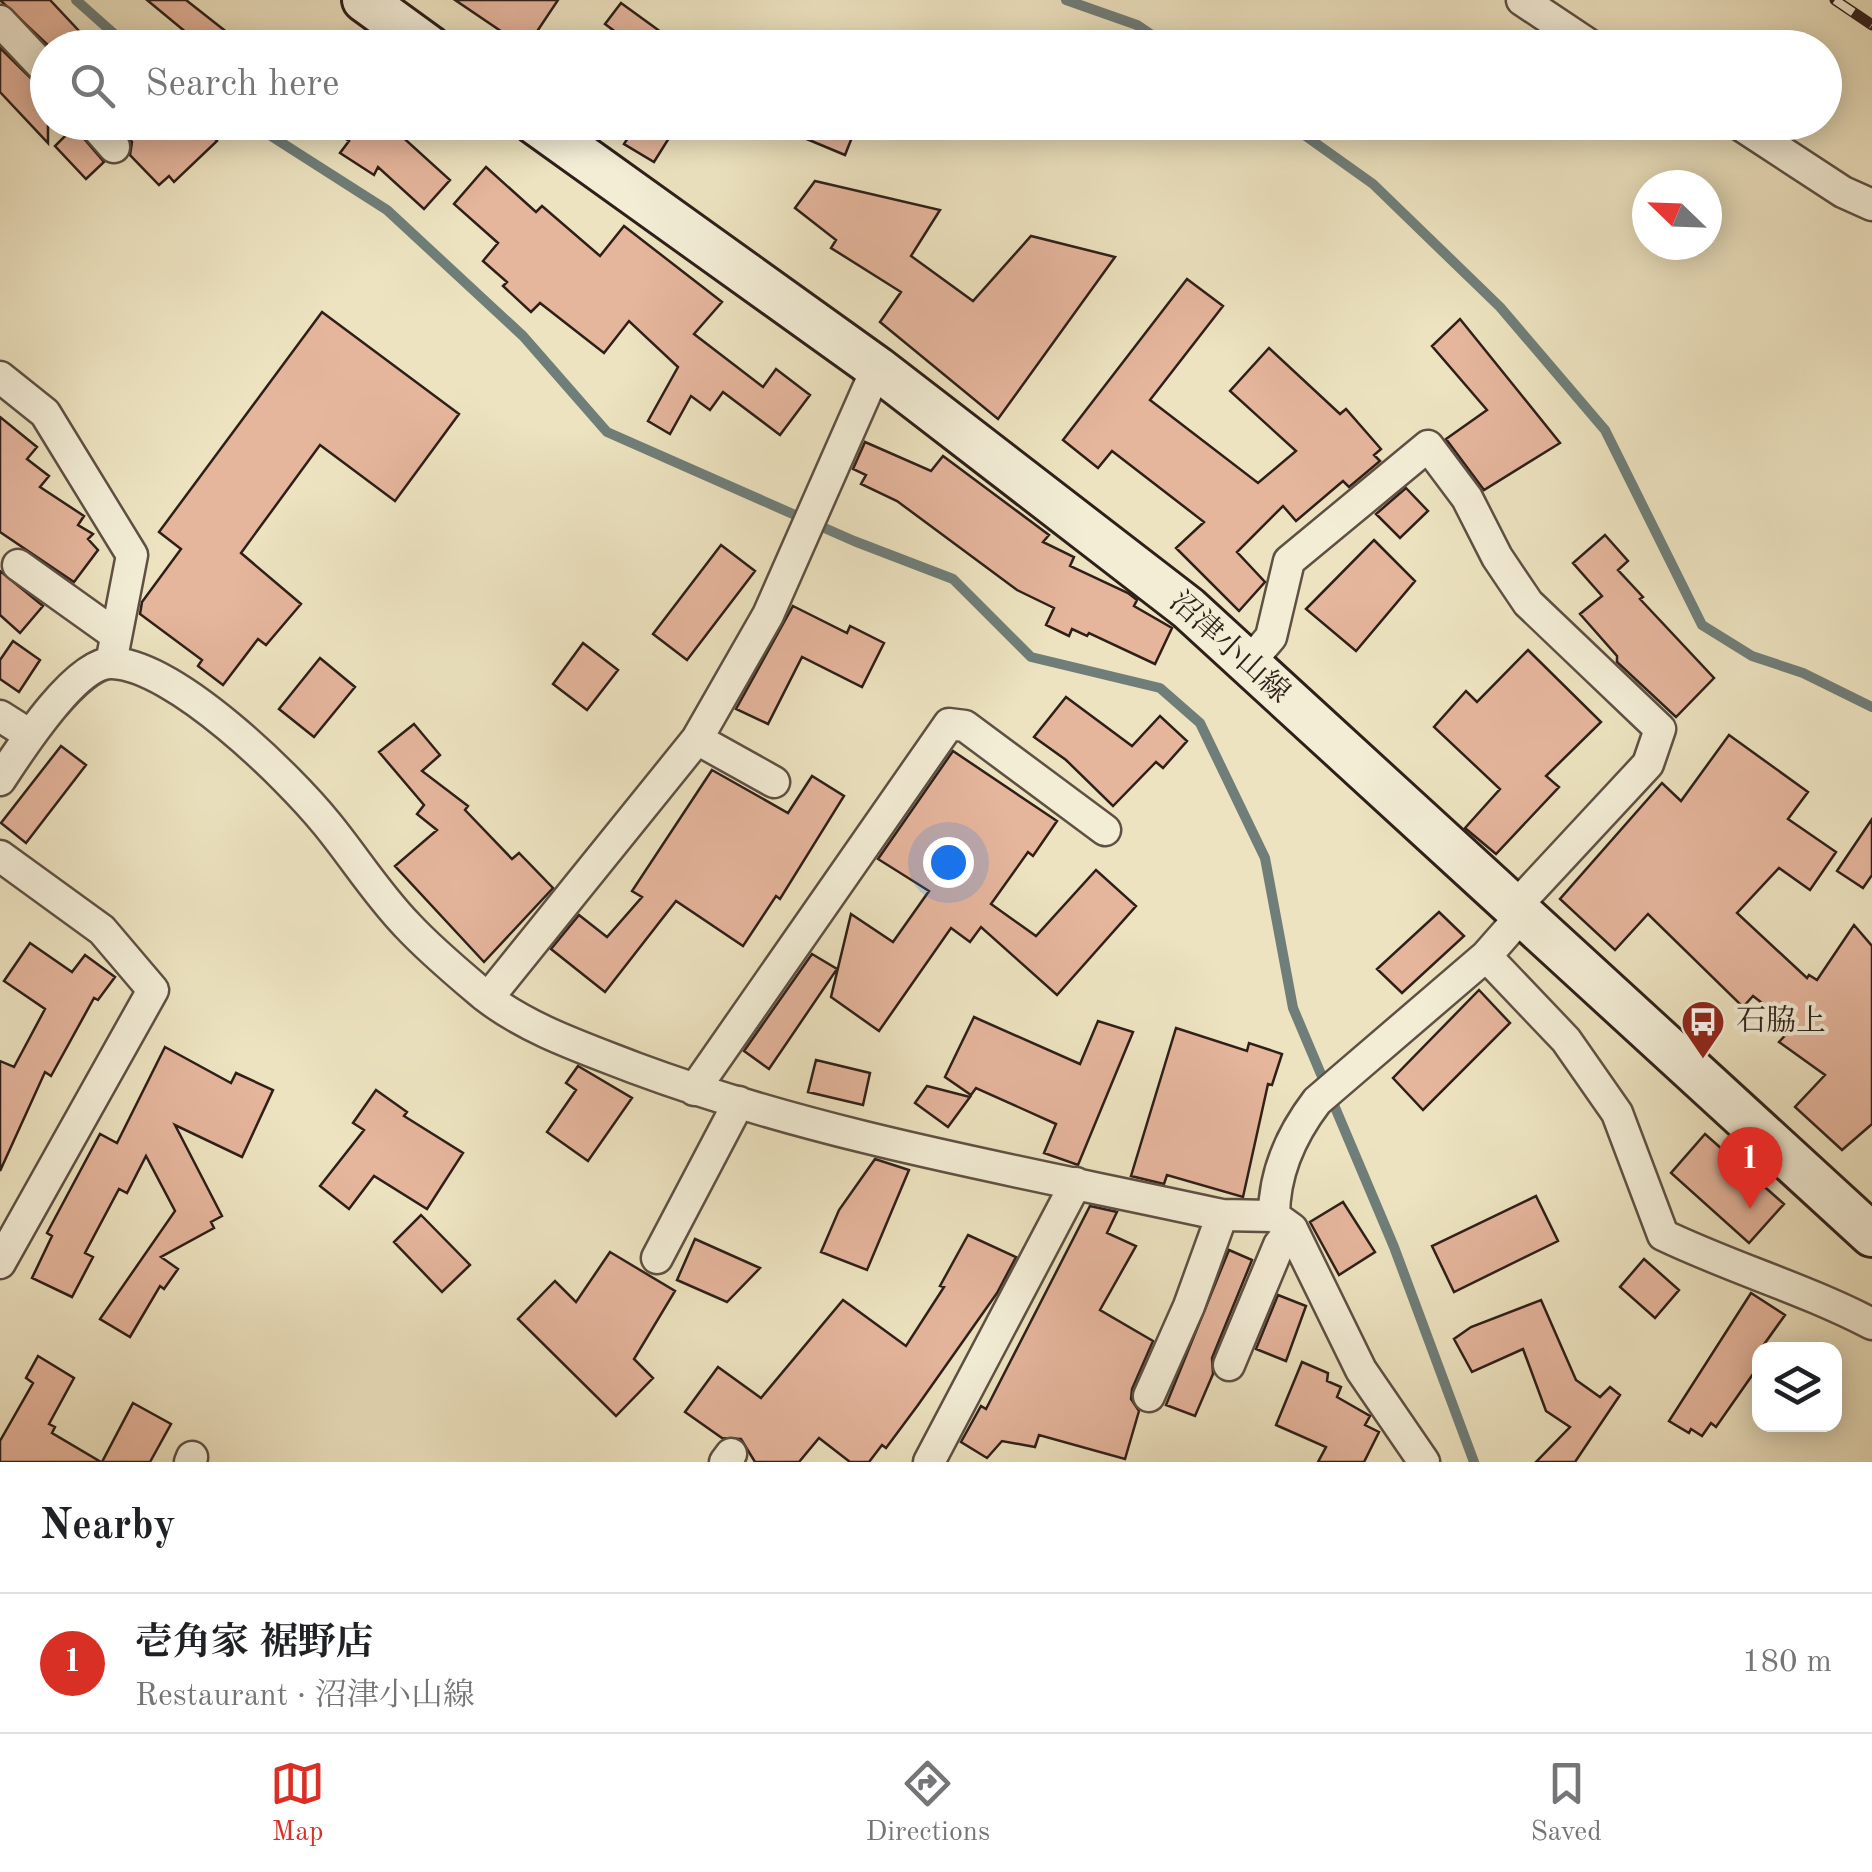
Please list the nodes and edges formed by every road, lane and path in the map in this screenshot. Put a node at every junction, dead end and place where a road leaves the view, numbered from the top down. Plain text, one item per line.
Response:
1 (364, 0) edge
2 (1522, 0) edge
3 (0, 21) edge
4 (405, 30) edge
5 (1567, 30) edge
6 (30, 53) edge
7 (108, 140) edge
8 (559, 140) edge
9 (1764, 140) edge
10 (114, 147) dead end
11 (1872, 205) edge
12 (877, 368) junction
13 (0, 377) edge
14 (18, 565) dead end
15 (114, 649) junction
16 (1248, 664) junction
17 (0, 716) edge
18 (30, 735) junction
19 (696, 740) junction
20 (0, 780) edge
21 (774, 782) dead end
22 (1105, 830) dead end
23 (0, 856) edge
24 (1519, 910) junction
25 (1486, 956) junction
26 (488, 998) junction
27 (694, 1090) junction
28 (739, 1102) junction
29 (1076, 1183) junction
30 (1222, 1215) junction
31 (1283, 1222) junction
32 (1872, 1235) edge
33 (657, 1258) dead end
34 (0, 1263) edge
35 (1872, 1324) edge
36 (1230, 1364) dead end
37 (1149, 1396) dead end
38 (930, 1462) edge
39 (1424, 1462) edge

1 - 4 main road
2 - 5 street
3 - 6 street
7 - 10 street
8 - 12 main road, 沼津小山線
9 - 11 street
12 - 16 main road, 沼津小山線
12 - 19 street
13 - 15 street
14 - 15 street
15 - 18 street
15 - 26 street
16 - 24 main road, 沼津小山線
16 - 24 street
17 - 18 street
18 - 20 street
19 - 21 street
19 - 26 street
22 - 27 street
23 - 34 street
24 - 25 street
24 - 32 main road, 沼津小山線
25 - 31 street
25 - 35 street
26 - 27 street
27 - 28 street
28 - 29 street
28 - 33 street
29 - 30 street
29 - 38 street
30 - 31 street
30 - 37 street
31 - 36 street
31 - 39 street

